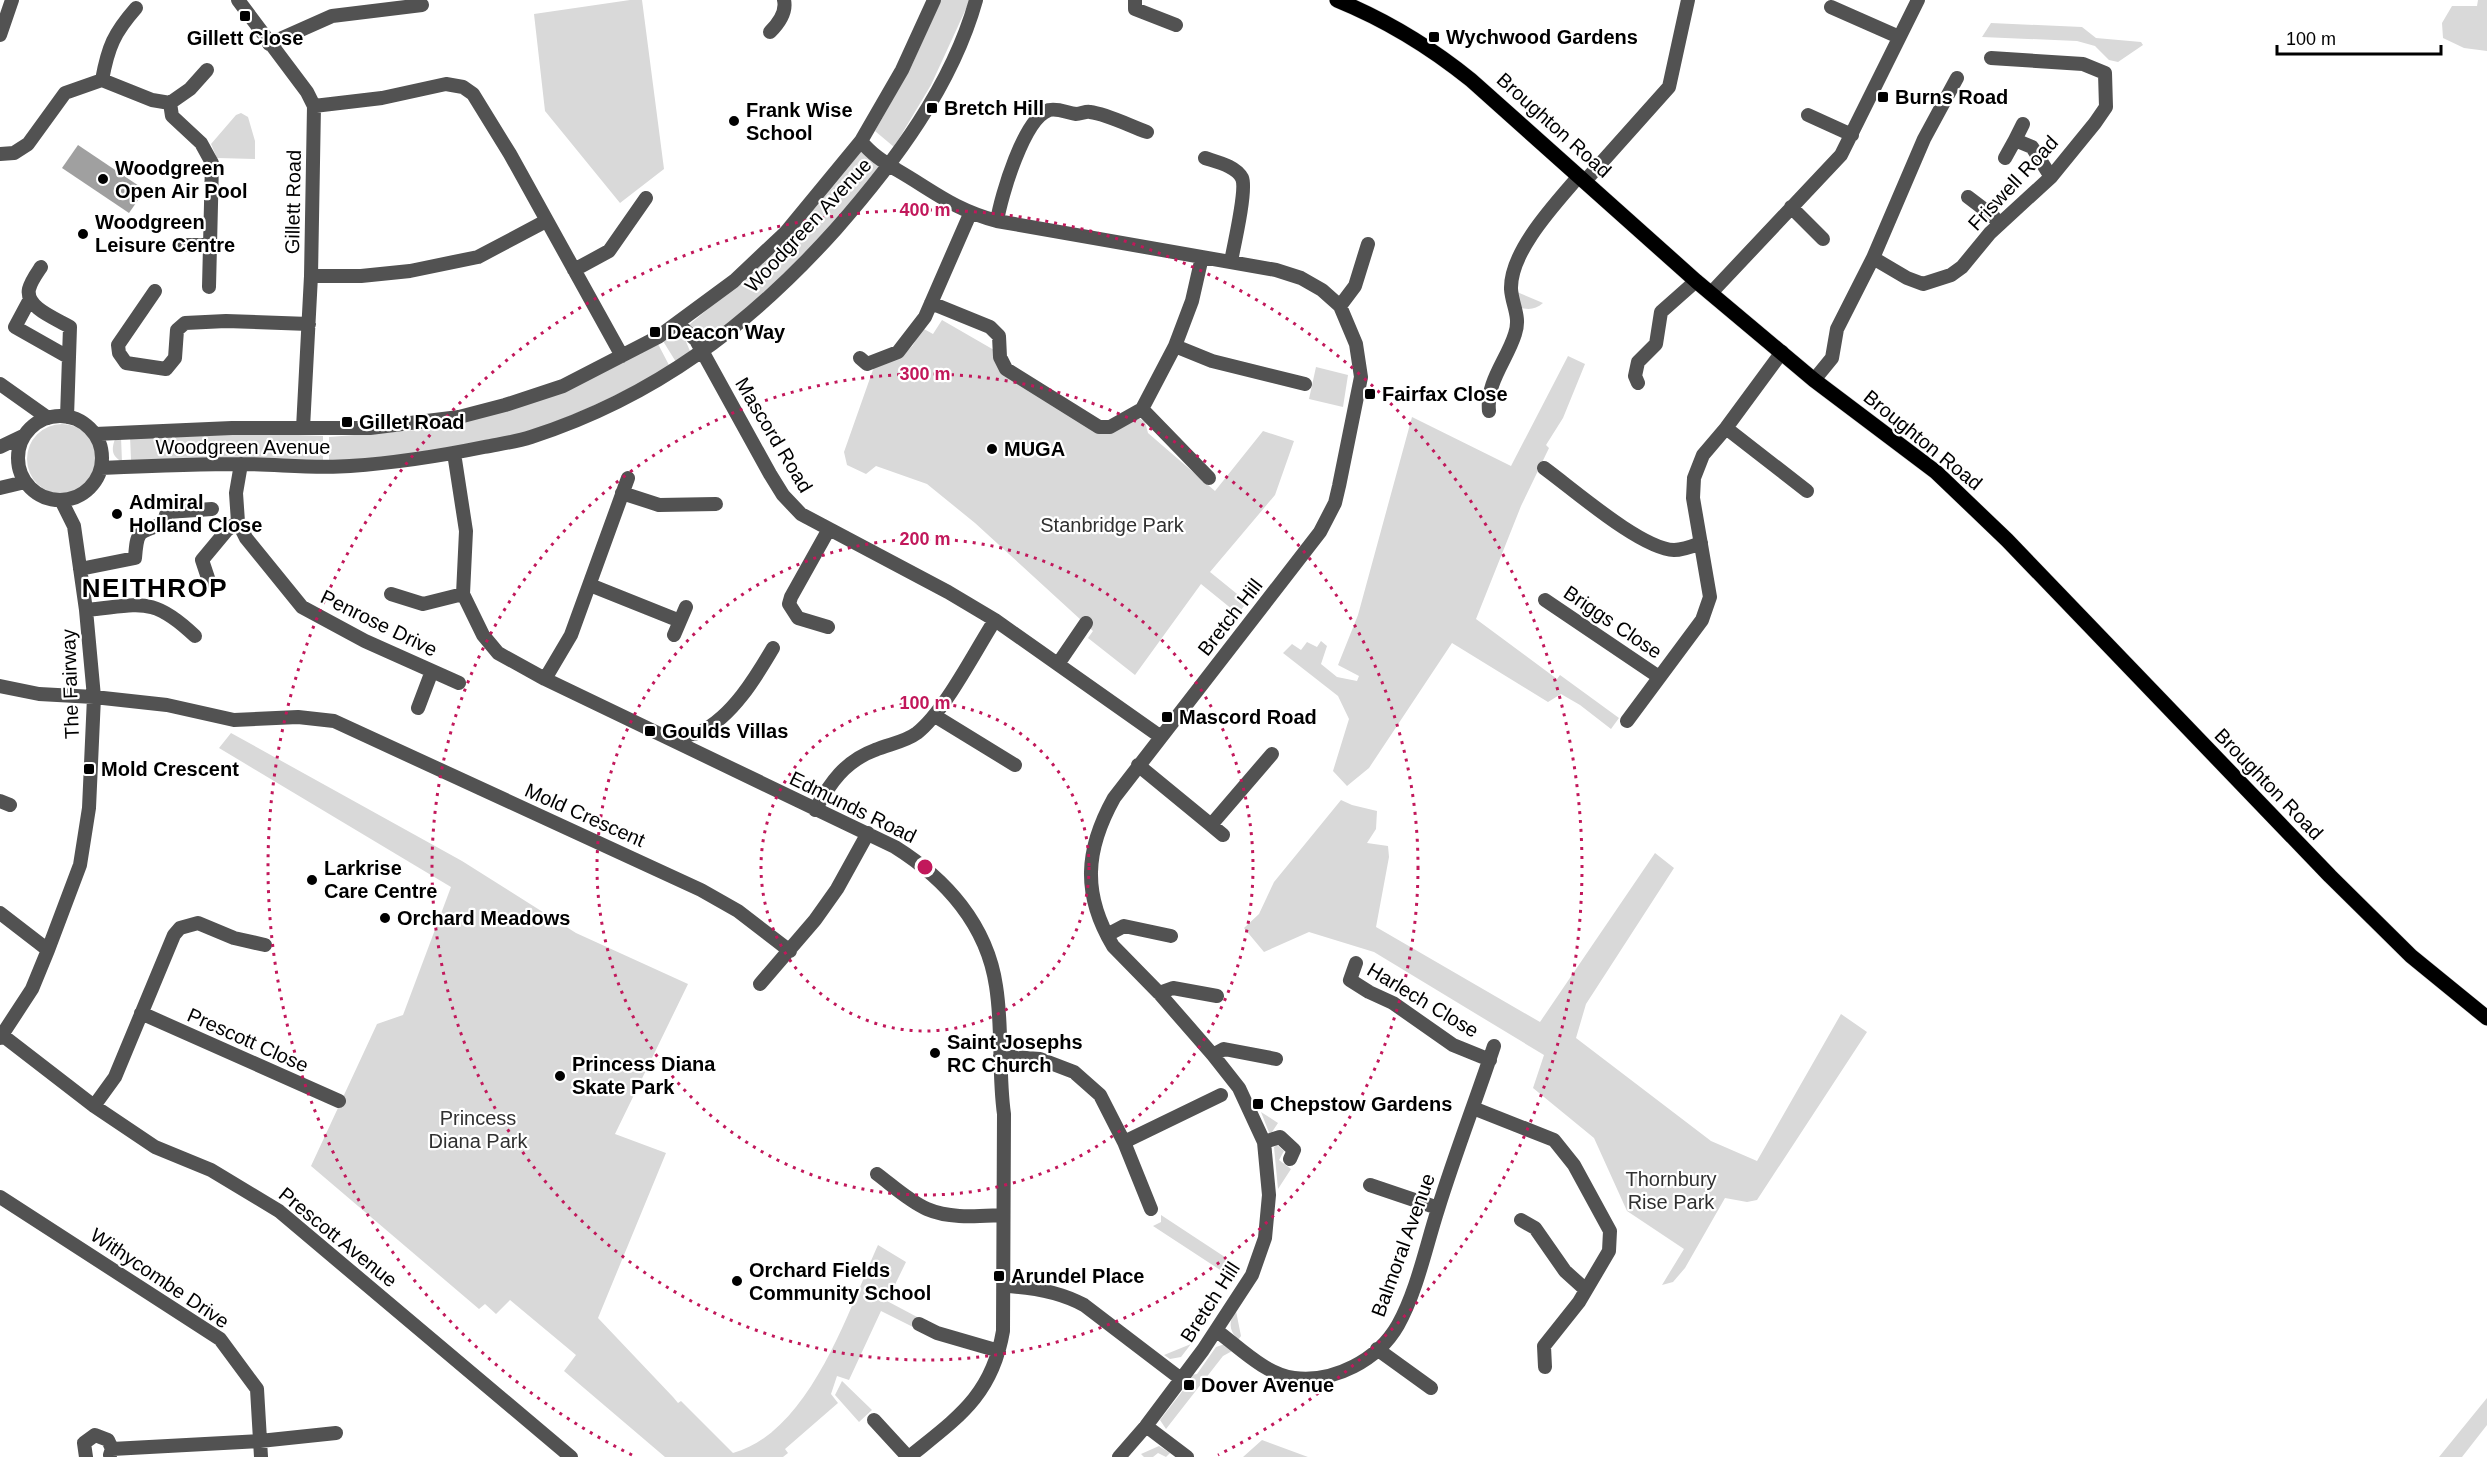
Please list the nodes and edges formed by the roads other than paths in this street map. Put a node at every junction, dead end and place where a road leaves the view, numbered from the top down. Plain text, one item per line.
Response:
1 (12, 0) edge
2 (238, 0) edge
3 (784, 0) edge
4 (934, 0) edge
5 (976, 0) edge
6 (1135, 0) edge
7 (1336, 0) edge
8 (1688, 0) edge
9 (1918, 0) edge
10 (422, 5) dead end
11 (1832, 7) dead end
12 (136, 8) dead end
13 (1176, 25) dead end
14 (770, 32) dead end
15 (0, 34) edge
16 (1899, 37) junction
17 (269, 44) junction
18 (1991, 58) dead end
19 (207, 70) dead end
20 (1957, 78) dead end
21 (102, 80) junction
22 (170, 103) junction
23 (314, 106) junction
24 (1808, 115) dead end
25 (2023, 124) dead end
26 (1147, 132) dead end
27 (1852, 135) junction
28 (2015, 140) junction
29 (861, 141) junction
30 (0, 154) edge
31 (1205, 158) dead end
32 (2005, 158) dead end
33 (888, 166) junction
34 (2051, 177) junction
35 (1582, 178) junction
36 (1968, 197) dead end
37 (646, 198) dead end
38 (1791, 207) junction
39 (970, 213) junction
40 (546, 221) junction
41 (997, 221) junction
42 (1999, 224) junction
43 (1823, 239) dead end
44 (1368, 244) dead end
45 (180, 245) dead end
46 (208, 245) junction
47 (1202, 257) junction
48 (1873, 258) junction
49 (1231, 261) junction
50 (41, 267) dead end
51 (574, 270) junction
52 (311, 276) junction
53 (1695, 281) junction
54 (208, 287) dead end
55 (155, 291) dead end
56 (1711, 293) junction
57 (30, 299) junction
58 (931, 303) junction
59 (1340, 306) junction
60 (309, 324) junction
61 (678, 324) junction
62 (1174, 346) junction
63 (1782, 352) junction
64 (702, 353) junction
65 (622, 356) junction
66 (68, 357) junction
67 (865, 365) dead end
68 (1814, 380) junction
69 (1638, 383) dead end
70 (0, 384) edge
71 (1305, 384) dead end
72 (23, 401) junction
73 (1142, 409) junction
74 (1489, 411) dead end
75 (67, 417) junction
76 (48, 418) junction
77 (35, 424) junction
78 (303, 428) junction
79 (1726, 428) junction
80 (94, 434) junction
81 (25, 435) junction
82 (0, 447) edge
83 (454, 453) junction
84 (241, 464) junction
85 (101, 468) junction
86 (1544, 468) dead end
87 (628, 478) dead end
88 (1209, 478) dead end
89 (26, 482) junction
90 (0, 488) edge
91 (1807, 491) dead end
92 (86, 492) junction
93 (622, 493) junction
94 (61, 500) junction
95 (716, 504) dead end
96 (212, 509) dead end
97 (238, 522) junction
98 (74, 526) junction
99 (829, 529) junction
100 (1701, 543) junction
101 (80, 569) junction
102 (209, 581) dead end
103 (590, 585) junction
104 (391, 594) dead end
105 (464, 594) junction
106 (1545, 600) dead end
107 (686, 607) dead end
108 (86, 610) junction
109 (995, 620) junction
110 (680, 621) junction
111 (1086, 623) dead end
112 (828, 627) dead end
113 (674, 634) dead end
114 (195, 636) dead end
115 (773, 648) dead end
116 (1058, 664) junction
117 (432, 671) junction
118 (1659, 677) junction
119 (545, 679) junction
120 (459, 683) dead end
121 (0, 686) edge
122 (94, 697) junction
123 (418, 708) dead end
124 (935, 716) junction
125 (1627, 722) dead end
126 (665, 737) junction
127 (1161, 737) junction
128 (1272, 754) dead end
129 (1015, 765) dead end
130 (1138, 765) junction
131 (815, 810) junction
132 (1211, 825) junction
133 (868, 833) junction
134 (1223, 835) dead end
135 (0, 913) edge
136 (1107, 935) junction
137 (1171, 936) dead end
138 (266, 945) dead end
139 (48, 950) junction
140 (790, 951) junction
141 (1356, 963) dead end
142 (760, 984) dead end
143 (1159, 993) junction
144 (1217, 996) dead end
145 (141, 1013) junction
146 (2487, 1018) edge
147 (1, 1036) edge
148 (1494, 1046) dead end
149 (1213, 1055) junction
150 (1000, 1056) junction
151 (1276, 1059) dead end
152 (1490, 1060) junction
153 (1221, 1095) dead end
154 (339, 1101) dead end
155 (94, 1106) junction
156 (1473, 1108) junction
157 (1124, 1142) junction
158 (1264, 1142) junction
159 (1290, 1159) dead end
160 (877, 1174) dead end
161 (1370, 1185) dead end
162 (0, 1197) edge
163 (1438, 1208) junction
164 (1152, 1209) dead end
165 (1002, 1215) junction
166 (1521, 1220) dead end
167 (1004, 1286) junction
168 (1586, 1290) junction
169 (919, 1324) dead end
170 (1217, 1331) junction
171 (1377, 1349) junction
172 (999, 1351) junction
173 (1545, 1367) dead end
174 (1181, 1379) junction
175 (1431, 1388) dead end
176 (874, 1420) dead end
177 (1146, 1426) junction
178 (336, 1433) dead end
179 (260, 1441) junction
180 (110, 1453) edge
181 (86, 1457) edge
182 (261, 1457) edge
183 (571, 1457) edge
184 (908, 1457) edge
185 (1119, 1457) edge
186 (1187, 1457) edge

1 - 15 street
2 - 17 street
3 - 14 street
4 - 29 street, Woodgreen Avenue
5 - 33 street, Woodgreen Avenue
6 - 13 street
7 - 35 main road, Broughton Road
8 - 35 street
9 - 16 street
10 - 17 street
11 - 16 street
12 - 21 street
16 - 27 street
17 - 23 street
18 - 34 street, Friswell Road
19 - 22 street
20 - 48 street
21 - 22 street
21 - 30 street
22 - 46 street
23 - 40 street
23 - 52 street, Gillett Road
24 - 27 street
25 - 28 street
26 - 41 street
27 - 38 street
28 - 32 street
28 - 34 street
29 - 33 street, Bretch Hill
29 - 61 street, Woodgreen Avenue
31 - 49 street
33 - 39 street, Bretch Hill
33 - 64 street, Woodgreen Avenue
34 - 42 street, Friswell Road
35 - 53 main road, Broughton Road
35 - 74 street
36 - 42 street
37 - 51 street
38 - 43 street
38 - 56 street
39 - 41 street, Bretch Hill
39 - 58 street
40 - 51 street
40 - 52 street
41 - 47 street, Bretch Hill
42 - 48 street, Friswell Road
44 - 59 street
45 - 46 street
46 - 54 street
47 - 49 street, Bretch Hill
47 - 62 street
48 - 68 street
49 - 59 street, Bretch Hill
50 - 57 street
51 - 65 street
52 - 60 street, Gillett Road
53 - 56 main road, Broughton Road
53 - 69 street
55 - 60 street
56 - 63 main road, Broughton Road
57 - 66 street
57 - 66 street
58 - 67 street
58 - 73 street
59 - 127 street, Bretch Hill
60 - 78 street, Gillett Road
61 - 64 street, Mascord Road
61 - 65 street, Woodgreen Avenue
62 - 71 street
62 - 73 street
63 - 68 main road, Broughton Road
63 - 79 street
64 - 83 street, Woodgreen Avenue
64 - 99 street, Mascord Road
65 - 78 street, Woodgreen Avenue
66 - 75 street
68 - 146 main road, Broughton Road
70 - 72 street
72 - 76 street
72 - 77 street
73 - 88 street
75 - 76 street
75 - 80 street
76 - 77 street
77 - 81 street
78 - 80 street, Woodgreen Avenue
79 - 91 street
79 - 100 street
80 - 85 street
81 - 82 street
81 - 89 street
83 - 84 street, Woodgreen Avenue
83 - 105 street, Edmunds Road
84 - 85 street, Woodgreen Avenue
84 - 97 street, Penrose Drive
85 - 92 street
86 - 100 street
87 - 93 street
89 - 90 street
89 - 94 street
92 - 94 street
92 - 98 street, The Fairway
93 - 95 street
93 - 103 street
94 - 98 street, The Fairway
96 - 101 street
97 - 102 street
97 - 117 street, Penrose Drive
98 - 101 street, The Fairway
99 - 109 street, Mascord Road
99 - 112 street
100 - 118 street
101 - 108 street, The Fairway
103 - 110 street
103 - 119 street
104 - 105 street
105 - 119 street, Edmunds Road
106 - 118 street, Briggs Close
107 - 110 street
108 - 114 street
108 - 122 street, The Fairway
109 - 116 street, Mascord Road
109 - 124 street
110 - 113 street
111 - 116 street
115 - 126 street
116 - 127 street, Mascord Road
117 - 120 street, Penrose Drive
117 - 123 street
118 - 125 street
119 - 126 street, Edmunds Road
121 - 122 street, Mold Crescent
122 - 139 street, The Fairway
122 - 140 street, Mold Crescent
124 - 129 street
124 - 131 street
126 - 131 street, Edmunds Road
127 - 130 street, Bretch Hill
128 - 132 street
130 - 132 street
130 - 136 street, Bretch Hill
131 - 133 street, Edmunds Road
132 - 134 street
133 - 140 street
133 - 150 street, Edmunds Road
135 - 139 street
136 - 137 street
136 - 143 street, Bretch Hill
138 - 145 street
139 - 147 street, The Fairway
140 - 142 street
141 - 152 street, Harlech Close
143 - 144 street
143 - 149 street, Bretch Hill
145 - 154 street, Prescott Close
145 - 155 street
147 - 155 street, Prescott Avenue
148 - 152 street, Balmoral Avenue
149 - 151 street
149 - 158 street, Bretch Hill
150 - 157 street
150 - 165 street, Edmunds Road
152 - 156 street, Balmoral Avenue
153 - 157 street
155 - 183 street, Prescott Avenue
156 - 163 street, Balmoral Avenue
156 - 168 street
157 - 164 street
158 - 159 street
158 - 170 street, Bretch Hill
160 - 165 street
161 - 163 street
162 - 179 street, Withycombe Drive
163 - 171 street, Balmoral Avenue
165 - 167 street, Edmunds Road
166 - 168 street
167 - 172 street, Edmunds Road
167 - 174 street
168 - 173 street
169 - 172 street
170 - 171 street, Balmoral Avenue
170 - 174 street, Bretch Hill
171 - 175 street
172 - 184 street, Edmunds Road
174 - 177 street, Bretch Hill
176 - 184 street
177 - 185 street, Bretch Hill
177 - 186 street
178 - 179 street
179 - 180 street
179 - 182 street, Withycombe Drive
180 - 181 street

